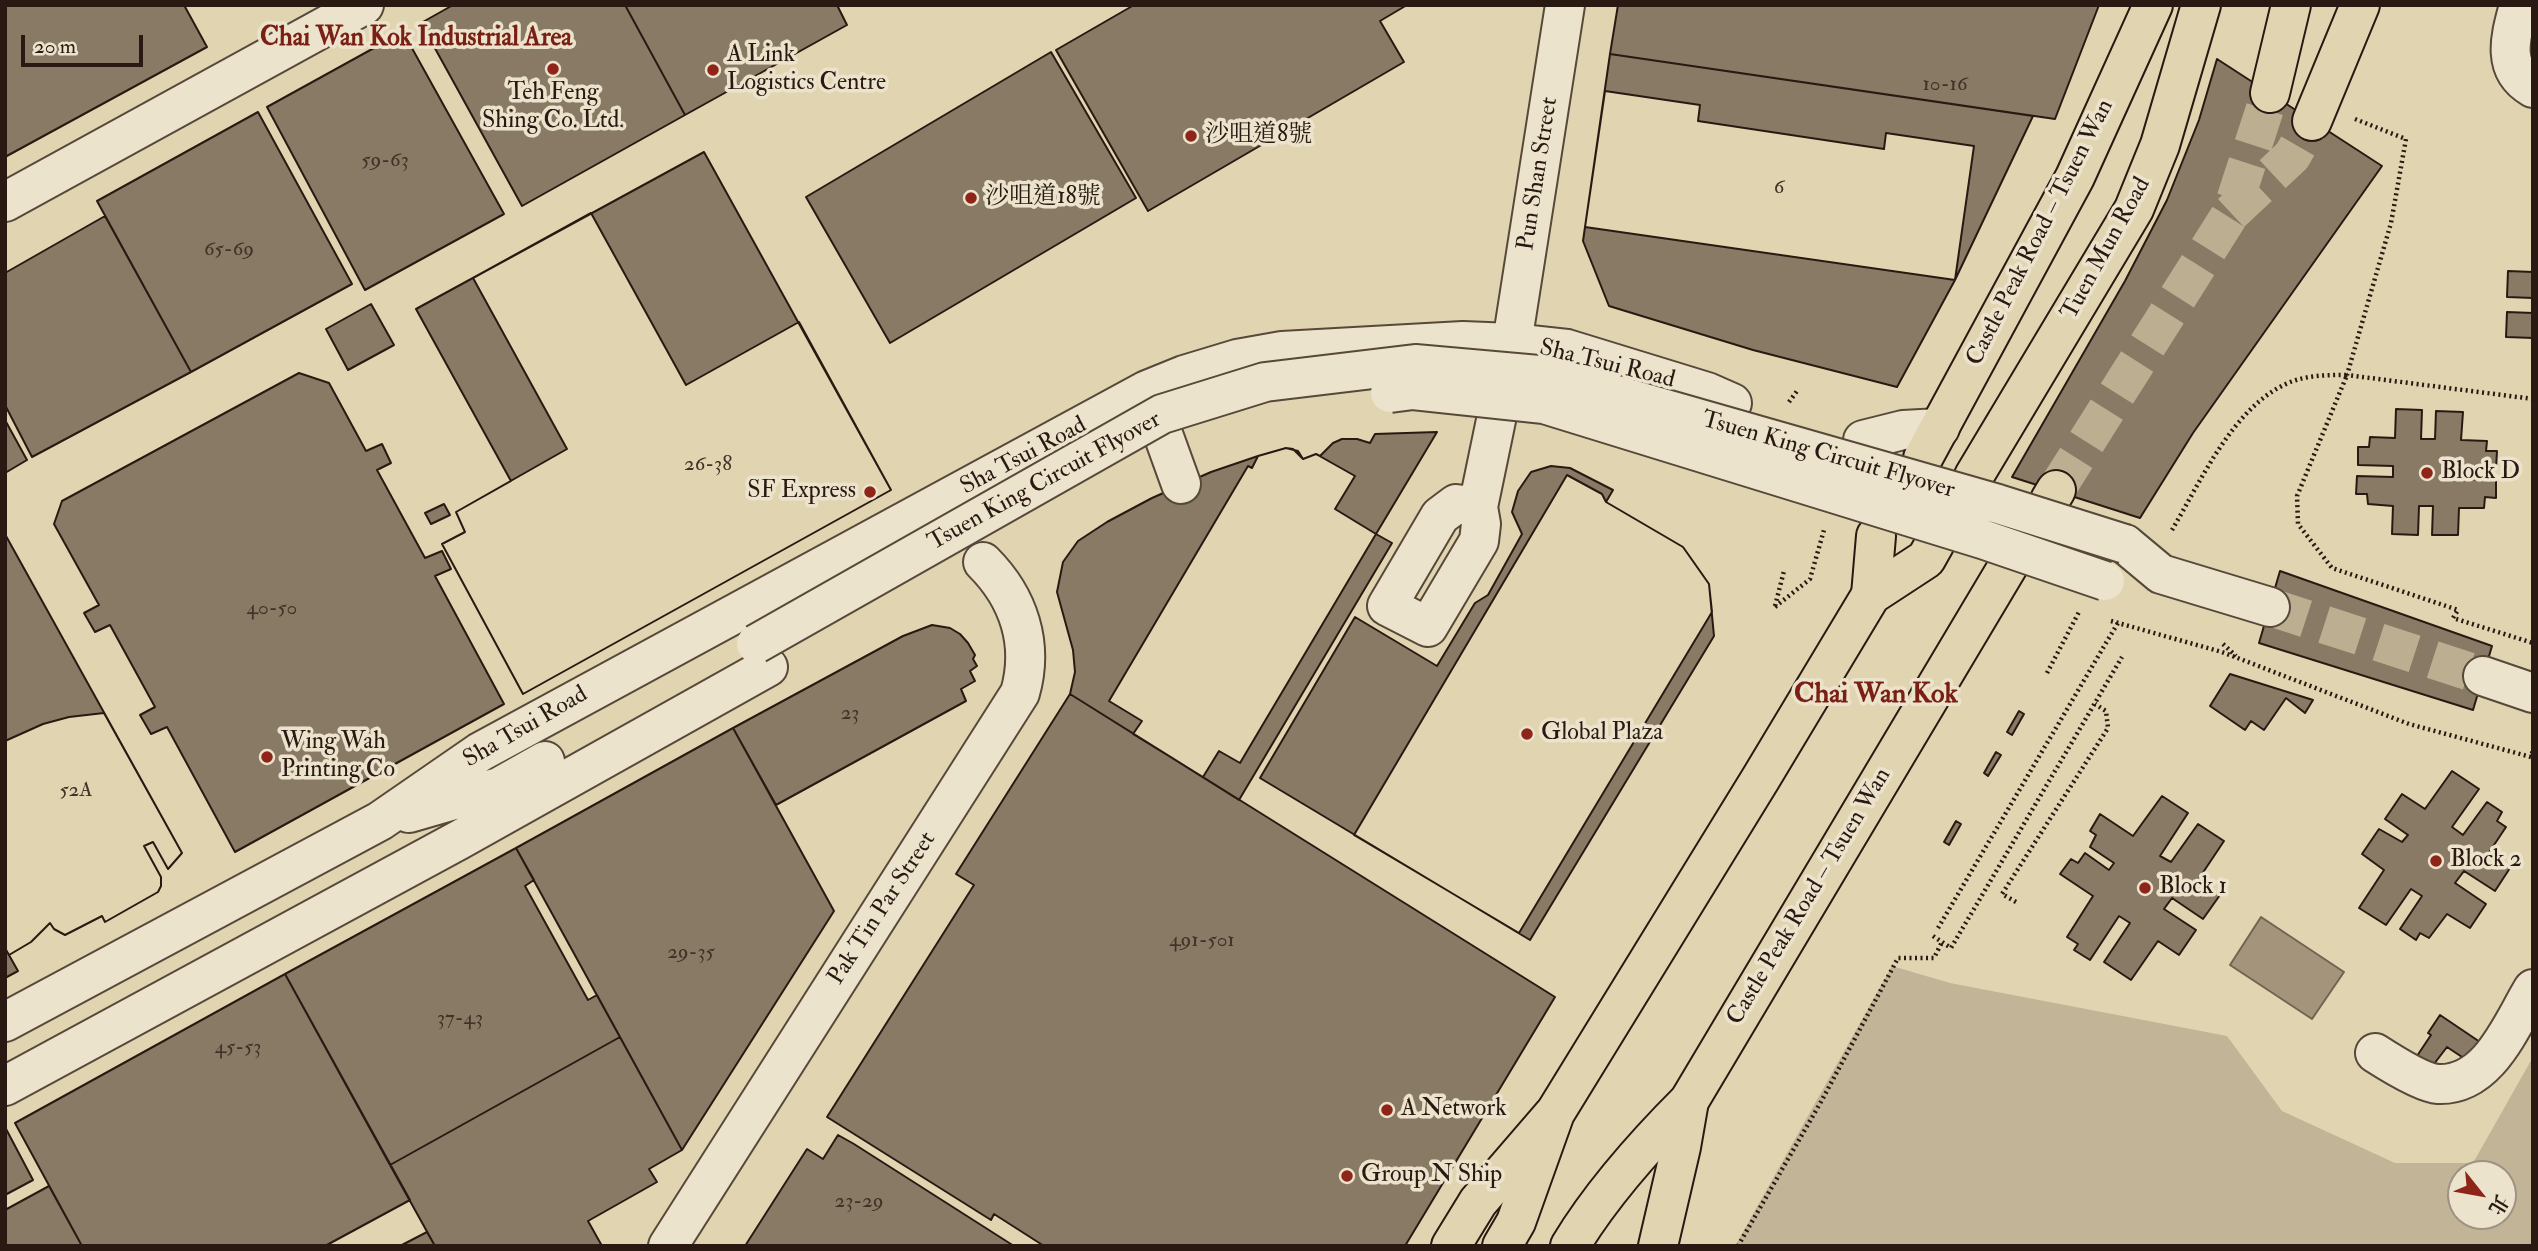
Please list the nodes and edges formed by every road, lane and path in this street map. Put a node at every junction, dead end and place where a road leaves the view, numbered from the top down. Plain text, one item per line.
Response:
1 (364, 5) edge
2 (1565, 5) edge
3 (2153, 5) edge
4 (2201, 5) edge
5 (2291, 5) edge
6 (2360, 5) edge
7 (2521, 15) edge
8 (2533, 89) edge
9 (2270, 93) tunnel mouth
10 (2329, 118) joint
11 (5, 202) edge
12 (1512, 343) junction
13 (2347, 375) junction
14 (1147, 390) junction
15 (2533, 399) edge
16 (1732, 403) dead end
17 (1863, 440) dead end
18 (1931, 443) joint
19 (1974, 476) dead end
20 (1181, 484) dead end
21 (1478, 506) dead end
22 (1876, 536) dead end
23 (2168, 537) dead end
24 (1935, 543) dead end
25 (983, 562) dead end
26 (2008, 566) dead end
27 (1784, 571) dead end
28 (2161, 574) junction
29 (1871, 595) junction
30 (2115, 597) junction
31 (1775, 607) dead end
32 (2270, 607) tunnel mouth
33 (2133, 627) dead end
34 (2068, 631) dead end
35 (2533, 643) edge
36 (2223, 644) dead end
37 (762, 656) junction
38 (2122, 657) dead end
39 (2239, 659) junction
40 (2047, 673) dead end
41 (2483, 676) tunnel mouth
42 (2533, 693) edge
43 (2095, 704) junction
44 (2533, 750) edge
45 (506, 798) junction
46 (380, 821) junction
47 (2016, 902) dead end
48 (1938, 928) dead end
49 (1933, 936) dead end
50 (1942, 942) junction
51 (2533, 989) edge
52 (5, 1022) edge
53 (2375, 1053) dead end
54 (5, 1086) edge
55 (1689, 1101) junction
56 (1555, 1113) junction
57 (668, 1246) edge
58 (1451, 1246) edge
59 (1502, 1246) edge
60 (1570, 1246) edge
61 (1658, 1246) edge
62 (1738, 1246) edge

1 - 11 street
2 - 12 street, Pun Shan Street
3 - 18 main road, Castle Peak Road – Tsuen Wan
4 - 19 main road, Tuen Mun Road
5 - 9 main road
6 - 10 main road
7 - 8 street
10 - 13 path
12 - 14 street, Sha Tsui Road
12 - 16 street, Sha Tsui Road
12 - 21 street, Pun Shan Street
13 - 15 path
13 - 23 path
13 - 35 path
14 - 20 street
14 - 46 street, Sha Tsui Road
17 - 18 street
22 - 29 main road
24 - 29 main road
25 - 57 street, Pak Tin Par Street
26 - 55 main road, Castle Peak Road – Tsuen Wan
27 - 31 path
28 - 30 street
28 - 32 street
28 - 37 street, Tsuen King Circuit Flyover, bridge
29 - 56 main road
30 - 37 street, Tsuen King Circuit Flyover, bridge
30 - 48 path
33 - 39 path
34 - 40 path
36 - 39 path
37 - 45 street, Sha Tsui Road
38 - 43 path
39 - 44 path
41 - 42 street
43 - 47 path
43 - 50 path
45 - 46 street, Sha Tsui Road
45 - 54 street, Sha Tsui Road
46 - 52 street, Sha Tsui Road
49 - 50 path
50 - 62 path
51 - 53 street
55 - 60 main road
55 - 61 main road, Castle Peak Road – Tsuen Wan
56 - 58 main road
56 - 59 main road

